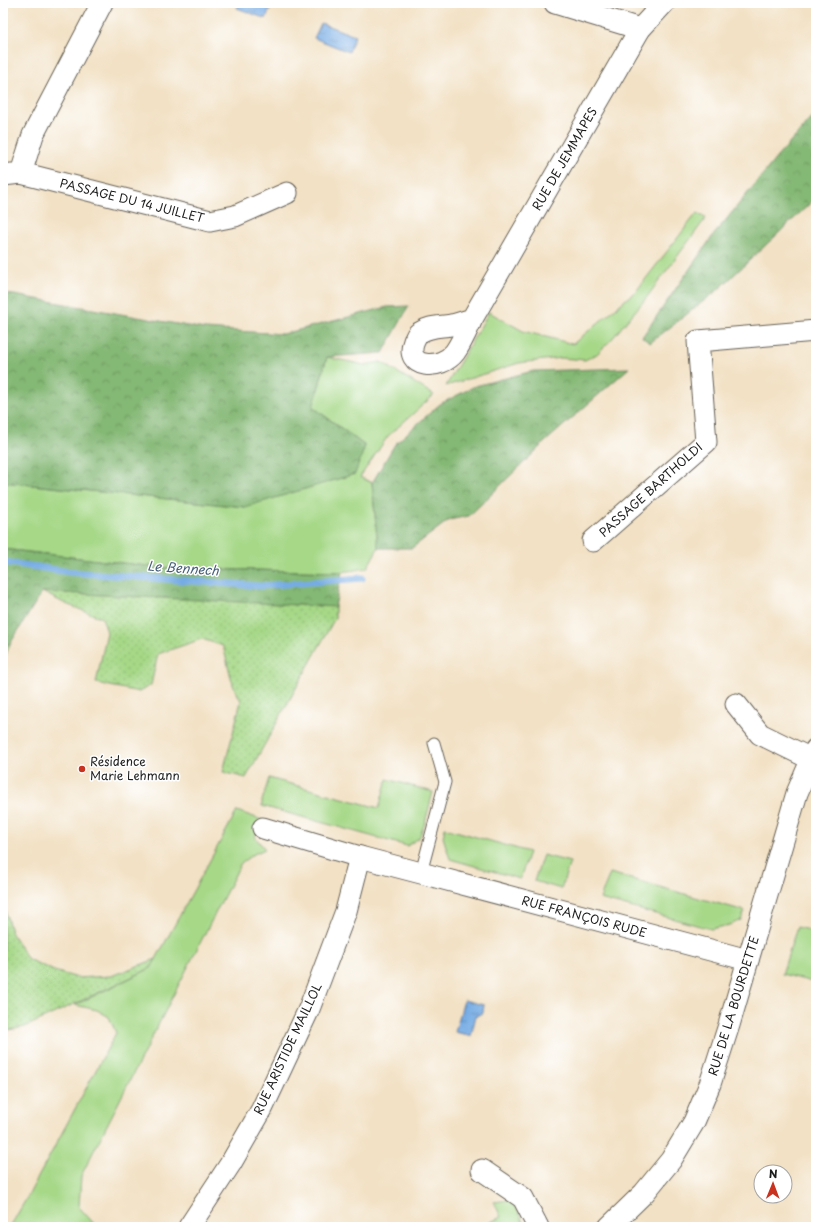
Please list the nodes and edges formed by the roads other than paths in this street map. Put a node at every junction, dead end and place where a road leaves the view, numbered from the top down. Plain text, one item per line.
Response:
1 (102, 3) edge
2 (555, 3) edge
3 (664, 3) edge
4 (640, 29) junction
5 (12, 174) edge
6 (287, 193) dead end
7 (472, 319) dead end
8 (816, 331) edge
9 (593, 541) dead end
10 (736, 704) dead end
11 (434, 743) dead end
12 (814, 754) edge
13 (263, 828) dead end
14 (360, 857) junction
15 (421, 873) junction
16 (748, 960) junction
17 (482, 1170) dead end
18 (189, 1227) edge
19 (538, 1227) edge
20 (609, 1227) edge

1 - 5 street
2 - 4 street
3 - 4 street, RUE DE JEMMAPES
4 - 7 street, RUE DE JEMMAPES
5 - 6 street, PASSAGE DU 14 JUILLET
8 - 9 street, PASSAGE BARTHOLDI
10 - 12 street, RUE DE LA BOURDETTE
11 - 15 lane
12 - 16 street, RUE DE LA BOURDETTE
13 - 14 street, RUE FRANÇOIS RUDE
14 - 15 street, RUE FRANÇOIS RUDE
14 - 18 street, RUE ARISTIDE MAILLOL
15 - 16 street, RUE FRANÇOIS RUDE
16 - 20 street, RUE DE LA BOURDETTE
17 - 19 street

